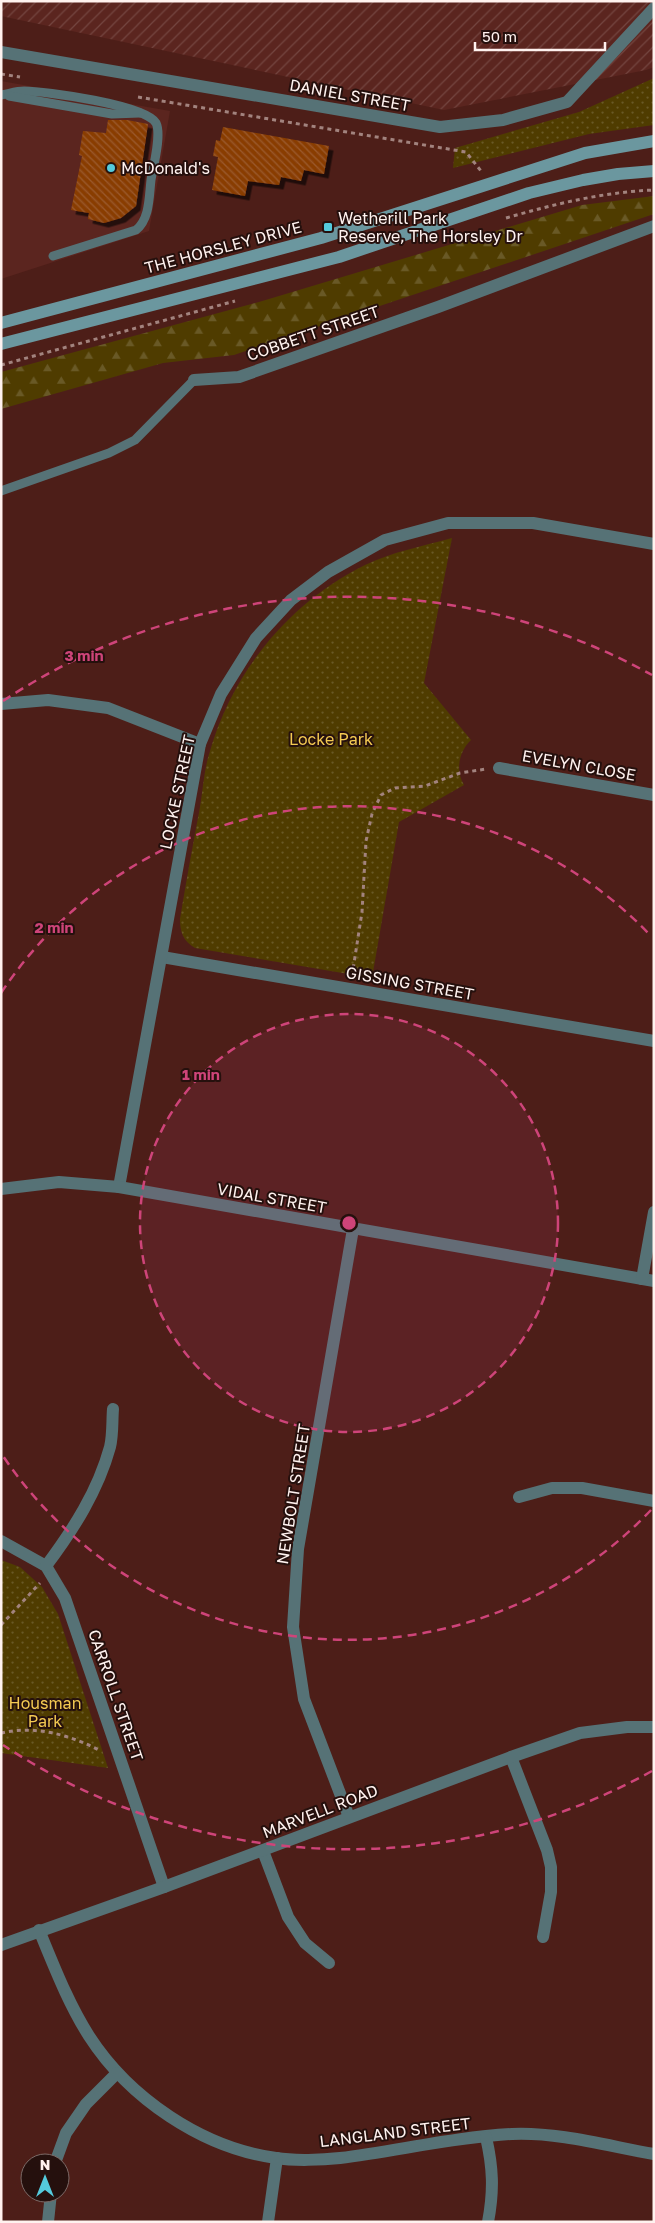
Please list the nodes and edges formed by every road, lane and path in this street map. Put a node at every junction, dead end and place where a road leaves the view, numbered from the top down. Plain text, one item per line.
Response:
1 (654, 8) edge
2 (1, 52) edge
3 (1, 74) edge
4 (30, 78) dead end
5 (3, 95) edge
6 (134, 96) dead end
7 (654, 141) edge
8 (481, 171) dead end
9 (654, 171) edge
10 (654, 226) edge
11 (54, 256) dead end
12 (1, 323) edge
13 (1, 344) edge
14 (194, 380) joint
15 (1, 491) edge
16 (654, 544) edge
17 (1, 704) edge
18 (200, 744) junction
19 (500, 768) joint
20 (654, 794) edge
21 (162, 957) junction
22 (350, 989) junction
23 (654, 1041) edge
24 (119, 1187) junction
25 (1, 1189) edge
26 (654, 1212) edge
27 (353, 1229) junction
28 (648, 1280) edge
29 (113, 1409) dead end
30 (520, 1497) dead end
31 (654, 1501) edge
32 (1, 1541) edge
33 (49, 1570) junction
34 (1, 1625) edge
35 (654, 1727) edge
36 (1, 1733) edge
37 (510, 1757) junction
38 (123, 1764) junction
39 (349, 1817) junction
40 (263, 1851) junction
41 (164, 1887) junction
42 (39, 1930) junction
43 (543, 1937) dead end
44 (1, 1945) edge
45 (329, 1963) dead end
46 (117, 2074) junction
47 (486, 2137) junction
48 (59, 2153) edge
49 (654, 2154) edge
50 (277, 2158) junction
51 (50, 2203) edge
52 (48, 2222) edge
53 (268, 2222) edge
54 (488, 2222) edge

1 - 2 street, DANIEL STREET
3 - 4 path
5 - 11 lane
6 - 8 path
7 - 12 main road, THE HORSLEY DRIVE
9 - 13 main road
10 - 14 street, COBBETT STREET
14 - 15 lane, COBBETT STREET
16 - 18 street, LOCKE STREET
17 - 18 street
18 - 21 street, LOCKE STREET
19 - 20 street, EVELYN CLOSE
19 - 22 path
21 - 22 street, GISSING STREET
21 - 24 street, LOCKE STREET
22 - 23 street, GISSING STREET
24 - 25 street, VIDAL STREET
24 - 27 street, VIDAL STREET
26 - 28 street
27 - 28 street, VIDAL STREET
27 - 39 street, NEWBOLT STREET
29 - 33 street
30 - 31 street
32 - 33 street
33 - 34 path
33 - 38 street, CARROLL STREET
35 - 37 street, MARVELL ROAD
36 - 38 path
37 - 39 street, MARVELL ROAD
37 - 43 street
38 - 41 street, CARROLL STREET
39 - 40 street, MARVELL ROAD
40 - 41 street, MARVELL ROAD
40 - 45 street
41 - 42 street, MARVELL ROAD
42 - 44 street, MARVELL ROAD
42 - 46 street, LANGLAND STREET
46 - 48 street
46 - 50 street, LANGLAND STREET
47 - 49 street, LANGLAND STREET
47 - 50 street, LANGLAND STREET
47 - 54 street
50 - 53 street
51 - 52 street

